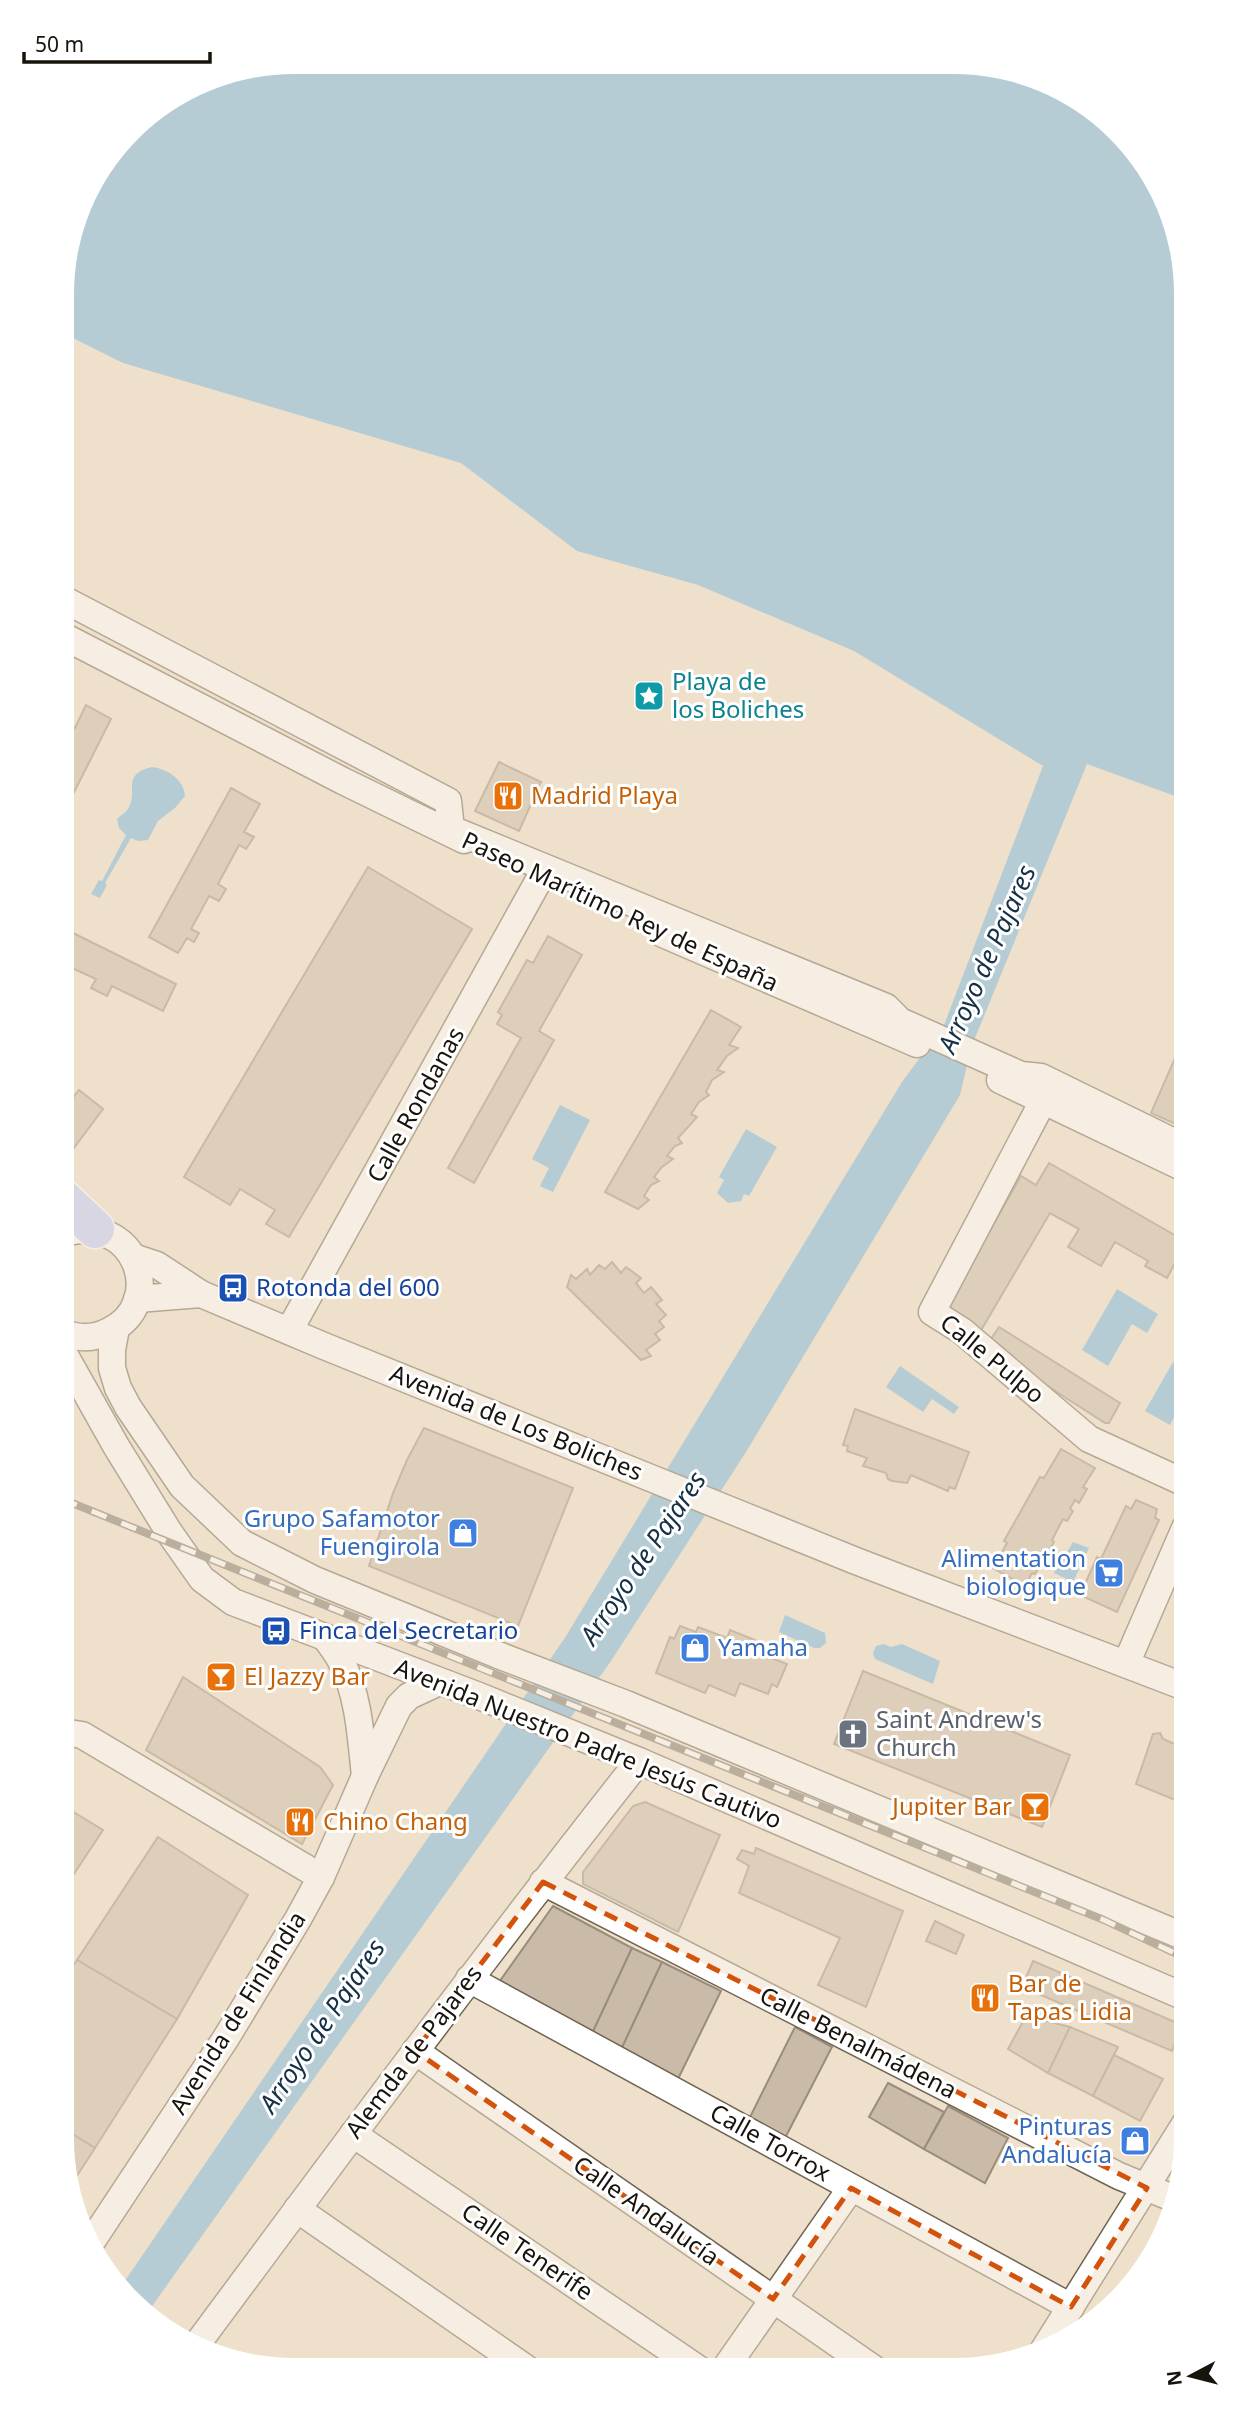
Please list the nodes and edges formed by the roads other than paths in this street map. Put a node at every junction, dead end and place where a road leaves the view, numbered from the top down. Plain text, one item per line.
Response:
1 (74, 604) edge
2 (74, 642) edge
3 (540, 878) junction
4 (897, 1028) junction
5 (1019, 1081) junction
6 (1043, 1101) junction
7 (1174, 1142) edge
8 (1174, 1164) edge
9 (79, 1232) edge
10 (133, 1257) junction
11 (201, 1294) junction
12 (138, 1299) junction
13 (116, 1328) junction
14 (289, 1331) junction
15 (74, 1336) edge
16 (74, 1371) edge
17 (1173, 1478) edge
18 (1173, 1555) edge
19 (326, 1638) junction
20 (1126, 1664) junction
21 (439, 1682) junction
22 (1173, 1682) edge
23 (74, 1734) edge
24 (639, 1761) junction
25 (365, 1776) junction
26 (321, 1877) junction
27 (543, 1882) junction
28 (1173, 1932) edge
29 (469, 1979) junction
30 (1173, 1992) edge
31 (415, 2051) junction
32 (353, 2134) junction
33 (1173, 2144) edge
34 (851, 2188) junction
35 (1147, 2188) junction
36 (1165, 2195) edge
37 (297, 2209) junction
38 (96, 2235) edge
39 (773, 2299) junction
40 (1070, 2307) junction
41 (1053, 2335) edge
42 (201, 2338) edge
43 (510, 2358) edge
44 (683, 2358) edge
45 (732, 2358) edge
46 (858, 2358) edge

1 - 4 street
2 - 3 street, Paseo Marítimo Rey de España
3 - 4 street, Paseo Marítimo Rey de España
3 - 14 street, Calle Rondanas
4 - 5 street, Paseo Marítimo Rey de España
5 - 6 street, Paseo Marítimo Rey de España
5 - 7 street
6 - 8 street, Paseo Marítimo Rey de España
6 - 17 street, Calle Pulpo
9 - 10 street
10 - 11 street, Avenida de Los Boliches
10 - 12 street
11 - 12 street, Avenida de Los Boliches
11 - 14 street, Avenida de Los Boliches
12 - 13 street
13 - 15 street
13 - 28 street, Avenida Nuestro Padre Jesús Cautivo
14 - 20 street, Avenida de Los Boliches
16 - 19 street, Avenida Nuestro Padre Jesús Cautivo
18 - 20 street
19 - 21 street, Avenida Nuestro Padre Jesús Cautivo
19 - 25 street, Avenida de Finlandia
20 - 22 street, Avenida de Los Boliches
21 - 24 street, Avenida Nuestro Padre Jesús Cautivo
21 - 25 street, Avenida de Finlandia
23 - 26 street
24 - 27 street, Alemda de Pajares
24 - 30 street, Avenida Nuestro Padre Jesús Cautivo
25 - 26 street, Avenida de Finlandia
26 - 38 street, Avenida de Finlandia
27 - 29 street, Alemda de Pajares
27 - 35 street, Calle Benalmádena
29 - 31 street, Alemda de Pajares
29 - 34 street, Calle Torrox
31 - 32 street, Alemda de Pajares
31 - 39 street, Calle Andalucía
32 - 37 street, Alemda de Pajares
32 - 44 street, Calle Tenerife
33 - 35 street
34 - 39 street
34 - 40 street, Calle Torrox
35 - 36 street, Calle Benalmádena
35 - 40 street
37 - 42 street, Alemda de Pajares
37 - 43 street
39 - 45 street
39 - 46 street, Calle Andalucía
40 - 41 street

